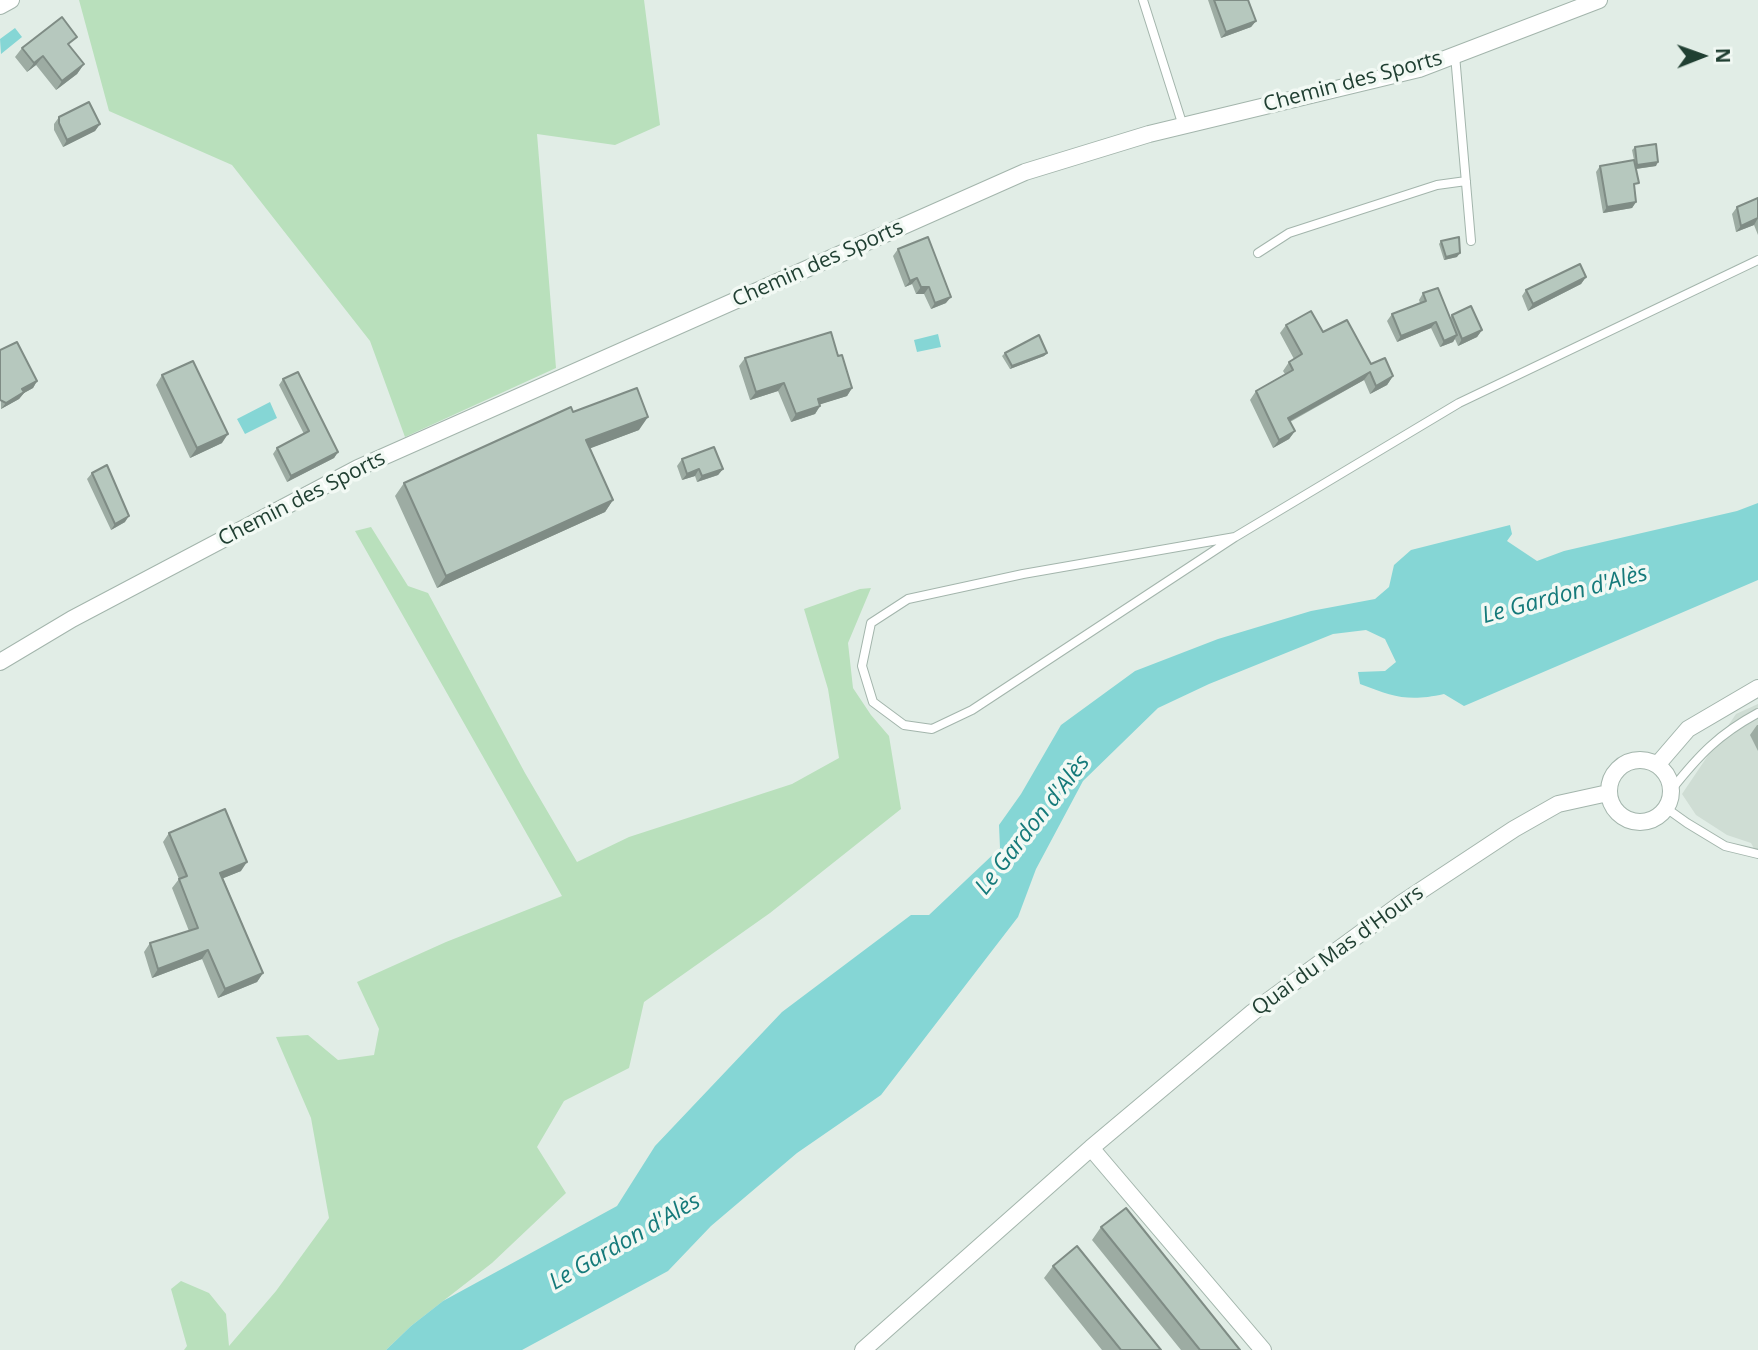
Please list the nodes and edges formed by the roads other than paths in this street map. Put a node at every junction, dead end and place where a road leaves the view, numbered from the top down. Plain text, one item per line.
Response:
1 (11, 0) edge
2 (1143, 0) edge
3 (1599, 0) edge
4 (0, 6) edge
5 (1455, 55) junction
6 (1182, 126) junction
7 (1466, 181) junction
8 (1471, 241) dead end
9 (1258, 253) dead end
10 (1758, 260) edge
11 (1235, 537) junction
12 (0, 662) edge
13 (1758, 688) edge
14 (1758, 712) edge
15 (1657, 765) junction
16 (1672, 789) junction
17 (1608, 793) junction
18 (1667, 808) junction
19 (1758, 854) edge
20 (1091, 1148) junction
21 (863, 1350) edge
22 (1262, 1350) edge

1 - 4 street
2 - 6 lane
3 - 5 street, Chemin des Sports
5 - 6 street, Chemin des Sports
5 - 7 lane
6 - 12 street, Chemin des Sports
7 - 8 lane
7 - 9 lane
10 - 11 lane
11 - 11 lane
13 - 15 street
14 - 16 lane
15 - 16 street
15 - 17 street
16 - 18 street
17 - 18 street
17 - 20 street, Quai du Mas d'Hours
18 - 19 lane
20 - 21 street, Quai du Mas d'Hours
20 - 22 street

